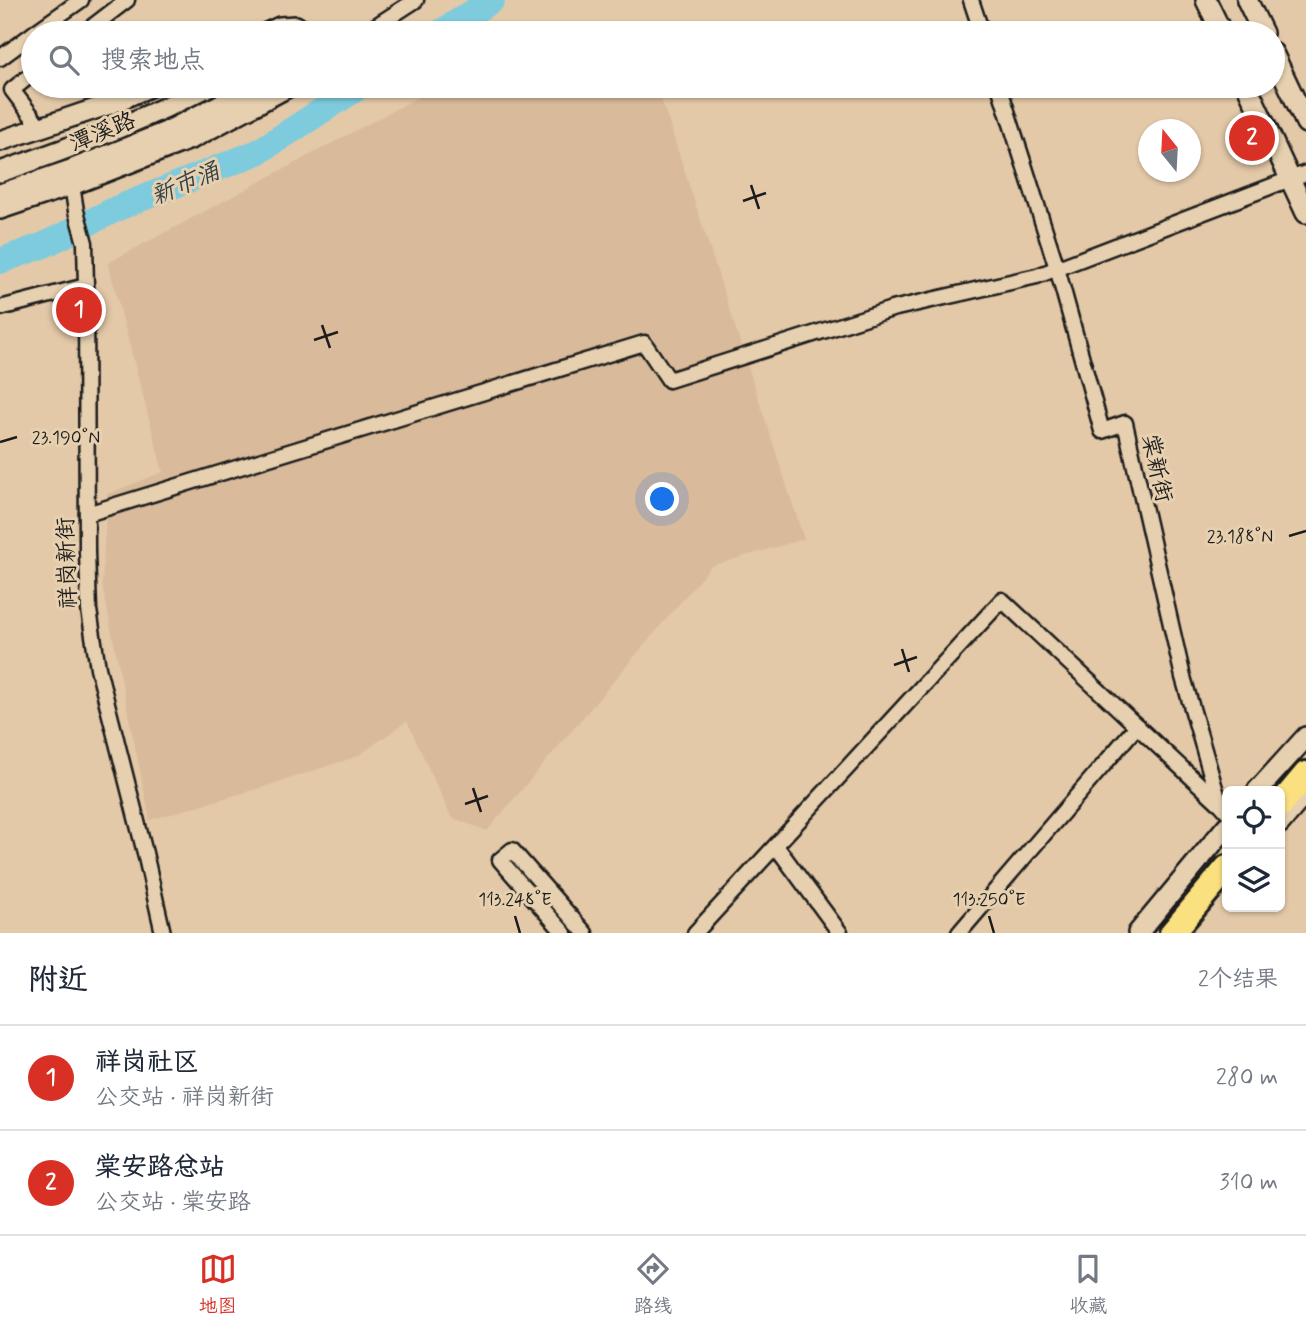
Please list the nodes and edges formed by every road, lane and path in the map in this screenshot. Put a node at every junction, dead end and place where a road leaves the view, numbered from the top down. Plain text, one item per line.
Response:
1 (81, 0) edge
2 (127, 0) edge
3 (416, 0) edge
4 (971, 0) edge
5 (1206, 0) edge
6 (1247, 0) edge
7 (52, 21) edge
8 (100, 21) edge
9 (384, 21) edge
10 (978, 21) edge
11 (1216, 21) edge
12 (1257, 21) edge
13 (21, 43) edge
14 (0, 58) edge
15 (1285, 78) edge
16 (21, 83) edge
17 (124, 98) edge
18 (186, 98) edge
19 (233, 98) edge
20 (269, 98) edge
21 (1003, 98) edge
22 (1254, 98) edge
23 (1306, 123) edge
24 (41, 128) junction
25 (0, 141) edge
26 (0, 172) edge
27 (1298, 176) edge
28 (72, 185) junction
29 (0, 194) edge
30 (0, 209) edge
31 (1306, 213) edge
32 (1058, 268) junction
33 (86, 286) junction
34 (0, 308) edge
35 (87, 514) junction
36 (1137, 726) junction
37 (1306, 737) edge
38 (1306, 774) edge
39 (1262, 786) edge
40 (1306, 791) edge
41 (1285, 799) edge
42 (1222, 804) edge
43 (1222, 806) edge
44 (1285, 816) edge
45 (1222, 832) edge
46 (776, 846) junction
47 (1222, 874) edge
48 (1222, 891) edge
49 (163, 933) edge
50 (564, 933) edge
51 (585, 933) edge
52 (695, 933) edge
53 (840, 933) edge
54 (959, 933) edge
55 (1138, 933) edge
56 (1172, 933) edge
57 (1187, 933) edge

1 - 7 street
2 - 8 street
3 - 9 street
4 - 10 street
5 - 11 street
6 - 12 street
13 - 14 street
15 - 23 street
16 - 24 street
17 - 24 street
18 - 26 street, 潭溪路
19 - 29 street, 潭溪路
20 - 28 street
21 - 32 street, 棠新街
22 - 27 street
24 - 25 street
27 - 31 street
27 - 32 street
28 - 30 street
28 - 33 street, 祥岗新街
32 - 35 street
32 - 42 street, 棠新街
33 - 34 street
33 - 35 street, 祥岗新街
35 - 49 street, 祥岗新街
36 - 43 street
36 - 46 street
36 - 54 street
37 - 39 street
38 - 41 highway
40 - 44 street
45 - 55 street
46 - 52 street
46 - 53 street
47 - 56 highway
48 - 57 street
50 - 51 street

